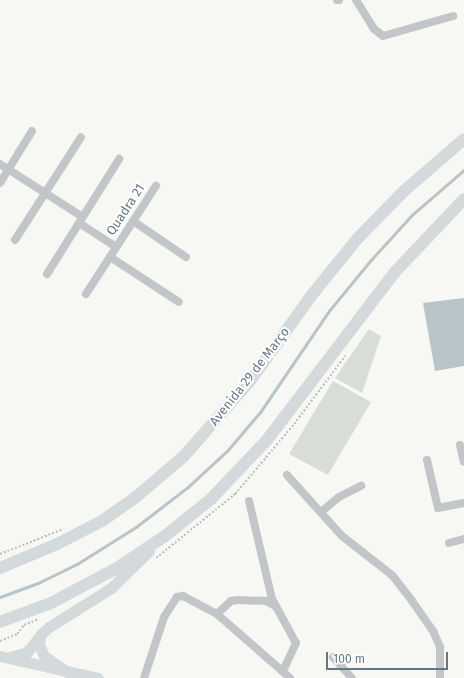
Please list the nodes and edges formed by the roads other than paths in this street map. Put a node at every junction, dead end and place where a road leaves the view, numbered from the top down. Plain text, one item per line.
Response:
1 (356, 0) edge
2 (453, 16) dead end
3 (32, 131) dead end
4 (81, 138) dead end
5 (464, 140) edge
6 (120, 159) dead end
7 (0, 164) edge
8 (8, 170) junction
9 (0, 184) edge
10 (156, 186) dead end
11 (45, 193) junction
12 (464, 199) edge
13 (81, 220) junction
14 (133, 221) junction
15 (15, 240) dead end
16 (116, 247) junction
17 (186, 256) dead end
18 (110, 257) junction
19 (47, 274) dead end
20 (86, 294) dead end
21 (179, 302) dead end
22 (460, 445) dead end
23 (427, 460) dead end
24 (464, 462) edge
25 (287, 475) dead end
26 (361, 486) dead end
27 (249, 502) dead end
28 (464, 503) edge
29 (321, 512) junction
30 (165, 536) junction
31 (464, 539) edge
32 (449, 543) dead end
33 (26, 558) junction
34 (0, 563) edge
35 (0, 568) edge
36 (275, 606) junction
37 (216, 614) junction
38 (0, 622) edge
39 (40, 635) junction
40 (5, 656) edge
41 (333, 657) dead end
42 (283, 671) junction
43 (67, 672) junction
44 (81, 676) edge
45 (98, 678) edge
46 (144, 678) edge
47 (290, 678) edge
48 (352, 678) edge
49 (440, 678) edge

1 - 2 street
3 - 8 street
4 - 11 street
5 - 33 main road, Avenida 29 de Março
6 - 13 street
7 - 8 street
8 - 9 street
8 - 11 street
10 - 14 street, Quadra 21
11 - 13 street
11 - 15 street
12 - 30 main road
13 - 16 street
13 - 19 street
14 - 16 street, Quadra 21
14 - 17 street
16 - 18 street, Quadra 21
18 - 20 street, Quadra 21
18 - 21 street
22 - 24 street
23 - 28 street
25 - 29 street
26 - 29 street
27 - 36 street
29 - 49 street
30 - 38 main road
30 - 39 main road
31 - 32 street
33 - 34 main road
33 - 35 main road, Avenida 29 de Março
36 - 37 street
36 - 42 street
37 - 42 street
37 - 46 street
39 - 40 main road
39 - 43 main road
40 - 43 main road
41 - 48 street
42 - 47 street
43 - 44 main road
44 - 45 main road

